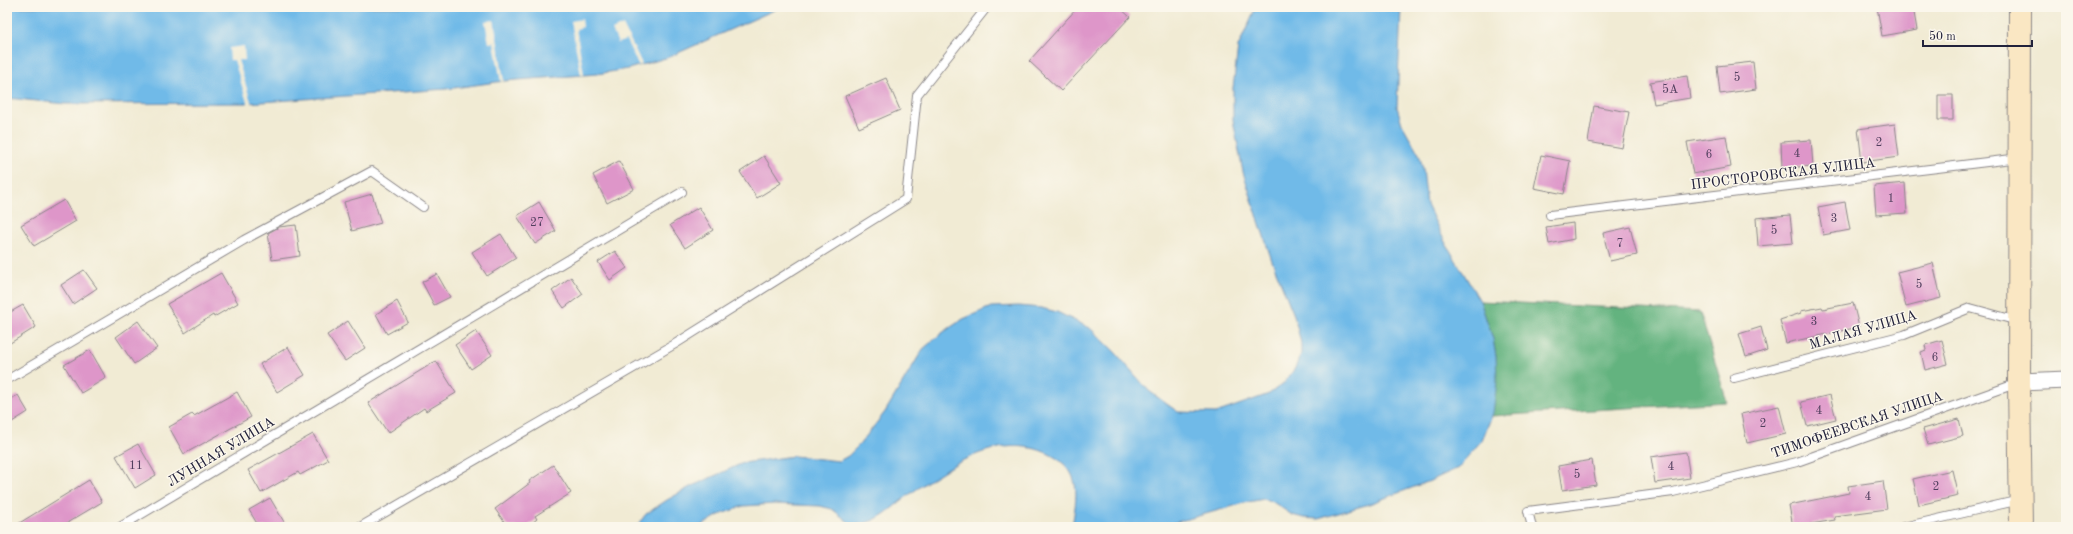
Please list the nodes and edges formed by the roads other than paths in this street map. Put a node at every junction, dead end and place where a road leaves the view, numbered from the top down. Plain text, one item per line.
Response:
1 (987, 7) edge
2 (2020, 7) edge
3 (2020, 158) junction
4 (682, 192) dead end
5 (423, 207) dead end
6 (1550, 215) dead end
7 (2019, 322) junction
8 (1734, 378) dead end
9 (7, 380) edge
10 (2066, 380) edge
11 (2019, 382) junction
12 (2020, 500) junction
13 (120, 527) edge
14 (360, 527) edge
15 (1532, 527) edge
16 (1903, 527) edge
17 (2021, 527) edge

1 - 14 lane
2 - 3 main road
3 - 6 lane, ПРОСТОРОВСКАЯ УЛИЦА
3 - 7 main road
4 - 13 lane, ЛУННАЯ УЛИЦА
5 - 9 lane
7 - 8 lane, МАЛАЯ УЛИЦА
7 - 11 main road
10 - 11 street
11 - 12 main road
11 - 15 lane, ТИМОФЕЕВСКАЯ УЛИЦА
12 - 16 lane
12 - 17 main road

